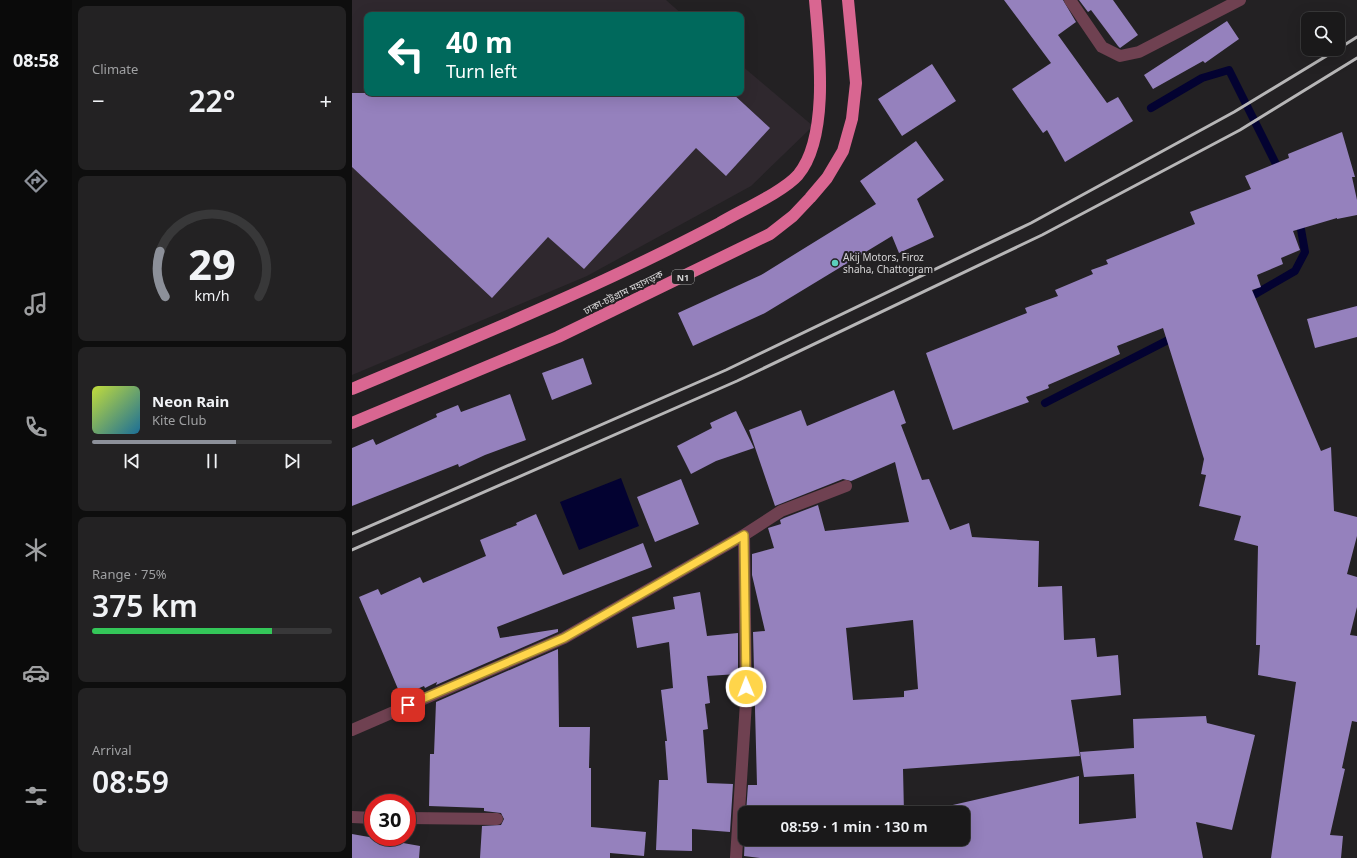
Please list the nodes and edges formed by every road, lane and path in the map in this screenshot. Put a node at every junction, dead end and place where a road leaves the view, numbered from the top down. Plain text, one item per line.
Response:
1 (815, 0) edge
2 (848, 0) edge
3 (1070, 0) edge
4 (1240, 0) edge
5 (352, 388) edge
6 (352, 423) edge
7 (846, 486) dead end
8 (744, 535) junction
9 (352, 730) edge
10 (352, 817) edge
11 (364, 818) edge
12 (416, 818) edge
13 (497, 819) dead end
14 (736, 858) edge

1 - 5 highway, ঢাকা-চট্টগ্রাম মহাসড়ক
2 - 6 highway, ঢাকা-চট্টগ্রাম মহাসড়ক / N1
3 - 4 street
7 - 8 street
8 - 9 street
8 - 14 street
10 - 11 street
12 - 13 street

